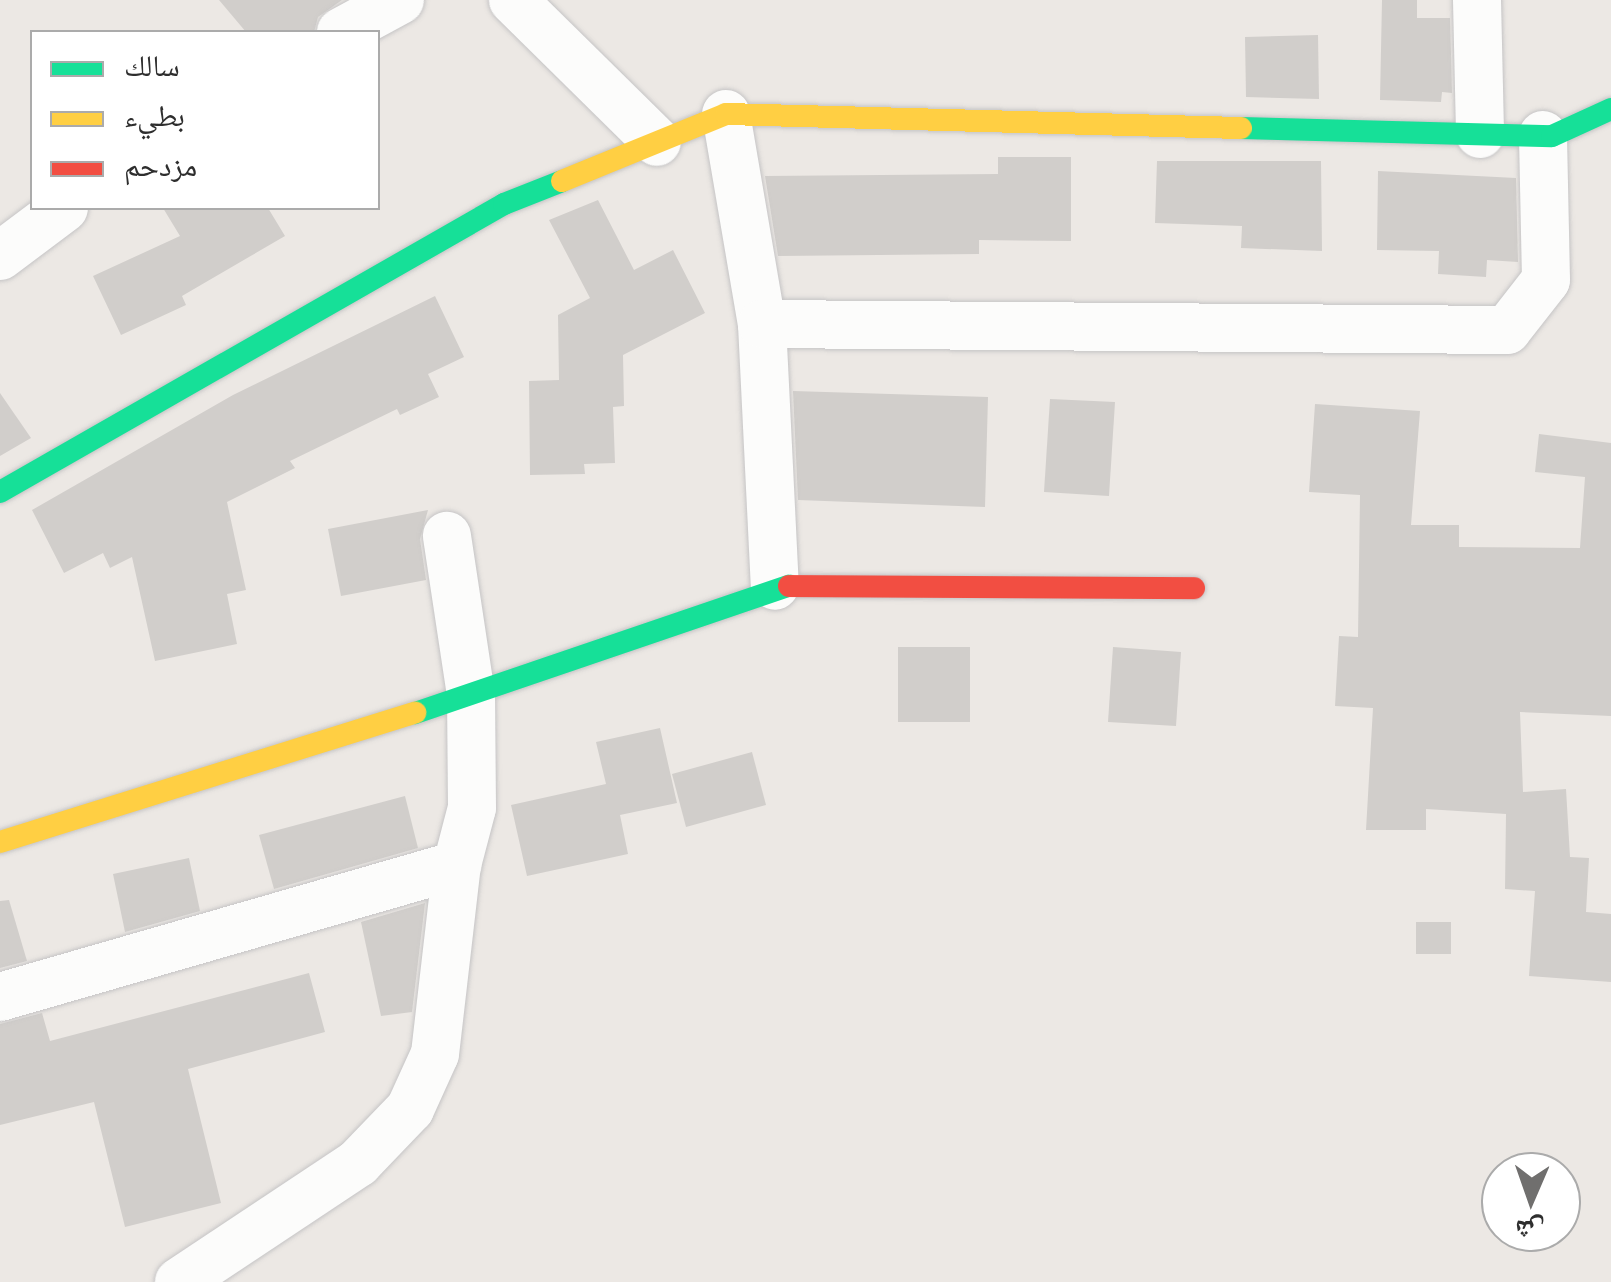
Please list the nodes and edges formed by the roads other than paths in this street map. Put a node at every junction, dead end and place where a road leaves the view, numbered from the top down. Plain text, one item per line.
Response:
1 (400, 0) edge
2 (514, 0) edge
3 (1477, 0) edge
4 (346, 30) edge
5 (1611, 109) edge
6 (726, 114) junction
7 (1480, 134) junction
8 (1542, 135) junction
9 (657, 142) junction
10 (61, 210) edge
11 (0, 256) edge
12 (762, 324) junction
13 (0, 492) edge
14 (447, 536) dead end
15 (775, 586) junction
16 (1194, 588) dead end
17 (471, 696) junction
18 (0, 842) edge
19 (456, 865) junction
20 (0, 996) edge
21 (179, 1282) edge

1 - 4 street
2 - 9 street
3 - 7 street
5 - 8 street
6 - 7 street
6 - 9 street
6 - 12 street
7 - 8 street
8 - 12 street
9 - 13 street
10 - 11 street
12 - 15 street
14 - 17 street
15 - 16 street
15 - 17 street
17 - 18 street
17 - 19 street
19 - 20 street
19 - 21 street

